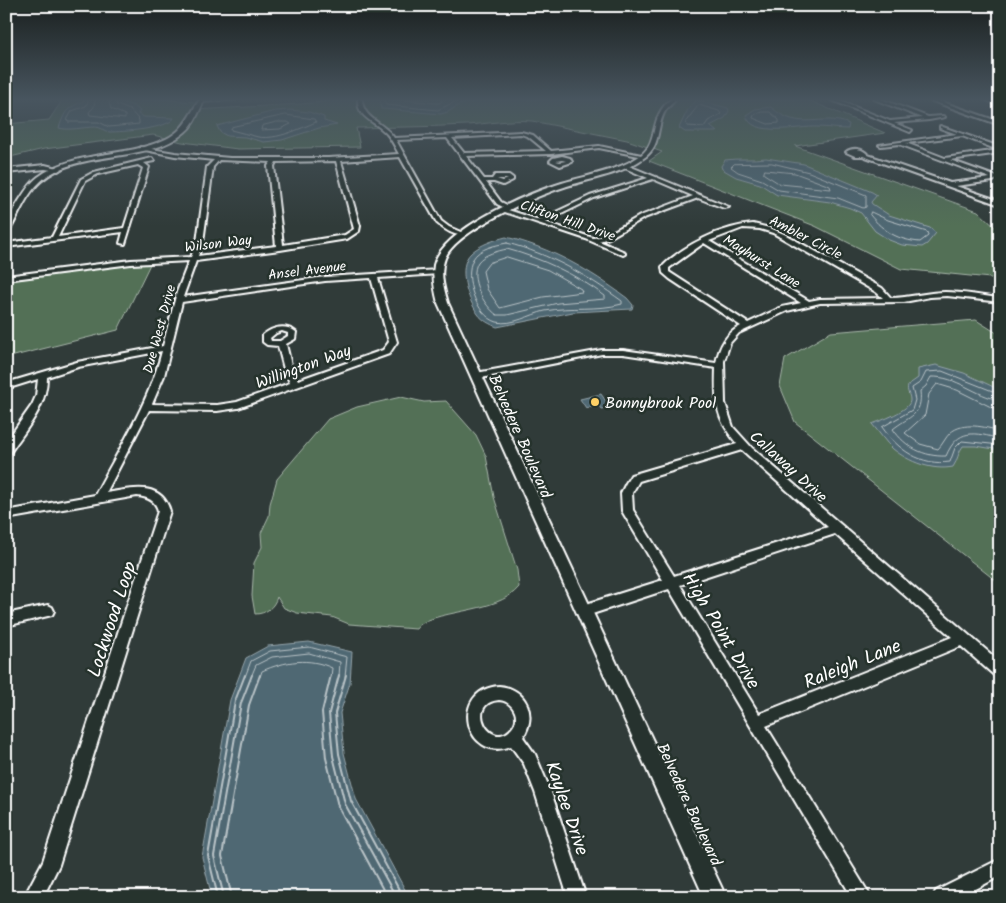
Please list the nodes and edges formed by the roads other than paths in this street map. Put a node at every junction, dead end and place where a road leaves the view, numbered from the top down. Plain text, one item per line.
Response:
1 (164, 141) edge
2 (394, 141) edge
3 (452, 141) edge
4 (536, 141) edge
5 (655, 141) edge
6 (908, 141) edge
7 (978, 141) edge
8 (900, 142) junction
9 (881, 145) dead end
10 (142, 148) junction
11 (1000, 150) edge
12 (549, 152) junction
13 (402, 155) junction
14 (462, 155) junction
15 (864, 155) dead end
16 (644, 156) junction
17 (558, 158) dead end
18 (218, 159) junction
19 (945, 159) junction
20 (152, 160) dead end
21 (274, 160) junction
22 (338, 160) junction
23 (140, 163) junction
24 (629, 168) dead end
25 (58, 169) junction
26 (6, 171) edge
27 (652, 178) junction
28 (998, 178) edge
29 (494, 180) dead end
30 (482, 181) junction
31 (949, 186) junction
32 (698, 196) junction
33 (1000, 203) edge
34 (726, 207) dead end
35 (507, 210) junction
36 (540, 222) junction
37 (6, 230) edge
38 (127, 230) junction
39 (461, 234) junction
40 (54, 239) junction
41 (593, 240) junction
42 (705, 241) junction
43 (123, 243) dead end
44 (6, 245) edge
45 (280, 248) junction
46 (622, 253) dead end
47 (194, 259) junction
48 (439, 272) junction
49 (375, 275) junction
50 (6, 278) edge
51 (179, 300) junction
52 (890, 300) junction
53 (1000, 300) edge
54 (806, 303) junction
55 (747, 326) junction
56 (282, 344) dead end
57 (167, 348) junction
58 (720, 366) junction
59 (43, 374) junction
60 (476, 376) junction
61 (294, 384) junction
62 (6, 386) edge
63 (146, 407) junction
64 (743, 446) junction
65 (6, 450) edge
66 (98, 498) junction
67 (6, 516) edge
68 (837, 529) junction
69 (671, 583) junction
70 (48, 611) dead end
71 (584, 611) junction
72 (6, 620) edge
73 (963, 639) junction
74 (1000, 671) edge
75 (756, 723) junction
76 (514, 737) dead end
77 (1000, 867) edge
78 (33, 897) edge
79 (577, 897) edge
80 (714, 897) edge
81 (862, 897) edge
82 (942, 897) edge

1 - 10 street
2 - 13 street
3 - 14 street
4 - 12 street
5 - 16 street
6 - 8 street
7 - 11 street
8 - 9 street
8 - 19 street
10 - 18 street
10 - 25 street
11 - 19 street
12 - 14 street
12 - 16 street
12 - 17 street
13 - 22 street
13 - 39 street
14 - 30 street
15 - 31 street
16 - 35 street, Belvedere Boulevard
18 - 21 street
18 - 47 street, Due West Drive
19 - 28 street
20 - 23 street
21 - 22 street
21 - 45 street
22 - 45 street, Wilson Way
23 - 38 street
23 - 40 street
24 - 27 street
25 - 26 street
25 - 37 street
27 - 32 street
27 - 36 street
28 - 31 street
29 - 30 street
30 - 35 street
31 - 33 street
32 - 34 street
32 - 41 street
35 - 36 street, Clifton Hill Drive
35 - 39 street, Belvedere Boulevard
36 - 41 street, Clifton Hill Drive
38 - 40 street
38 - 43 street
39 - 48 street, Belvedere Boulevard
40 - 44 street
41 - 46 street, Clifton Hill Drive
42 - 52 street, Ambler Circle
42 - 54 street, Mayhurst Lane
42 - 55 street, Ambler Circle
45 - 47 street, Wilson Way
47 - 50 street, Wilson Way
47 - 51 street, Due West Drive
48 - 49 street, Ansel Avenue
48 - 60 street, Belvedere Boulevard
49 - 51 street, Ansel Avenue
49 - 61 street, Willington Way
51 - 57 street, Due West Drive
52 - 53 street, Callaway Drive
52 - 54 street, Callaway Drive
54 - 55 street, Callaway Drive
55 - 58 street, Callaway Drive
56 - 61 street
57 - 59 street
57 - 63 street, Due West Drive
58 - 60 street
58 - 64 street, Callaway Drive
59 - 62 street
59 - 65 street
60 - 71 street, Belvedere Boulevard
61 - 63 street, Willington Way
63 - 66 street, Due West Drive
64 - 68 street, Callaway Drive
64 - 69 street, High Point Drive
66 - 67 street, Lockwood Loop
66 - 78 street, Lockwood Loop
68 - 69 street
68 - 73 street, Callaway Drive
69 - 71 street
69 - 75 street, High Point Drive
70 - 72 street
71 - 80 street, Belvedere Boulevard
73 - 74 street, Callaway Drive
73 - 75 street, Raleigh Lane
75 - 81 street, High Point Drive
76 - 79 street, Kaylee Drive
77 - 82 street

